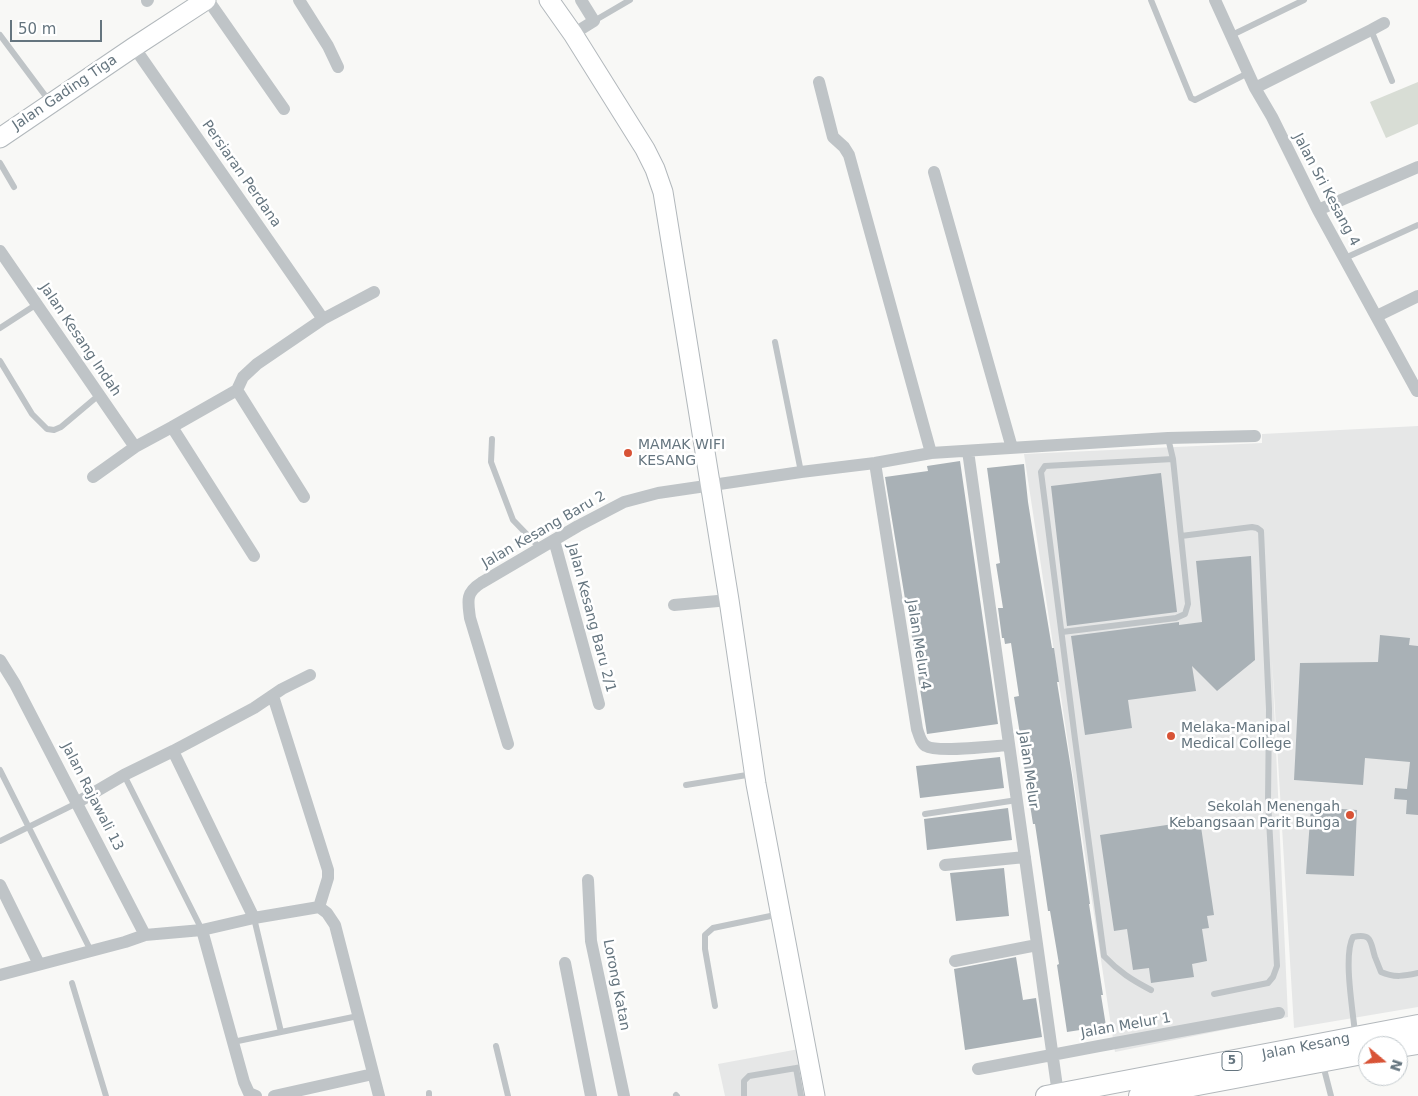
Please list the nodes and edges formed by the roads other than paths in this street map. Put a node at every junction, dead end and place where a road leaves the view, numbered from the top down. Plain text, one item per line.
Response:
1 (207, 0) edge
2 (299, 0) edge
3 (549, 0) edge
4 (581, 0) edge
5 (630, 0) edge
6 (1151, 0) edge
7 (1215, 0) edge
8 (1304, 0) edge
9 (594, 21) junction
10 (1384, 23) dead end
11 (1371, 30) junction
12 (573, 34) junction
13 (0, 35) edge
14 (1232, 35) junction
15 (134, 47) junction
16 (338, 67) dead end
17 (1248, 73) junction
18 (1392, 81) dead end
19 (819, 82) dead end
20 (1255, 88) junction
21 (51, 103) junction
22 (284, 109) dead end
23 (0, 138) edge
24 (0, 163) edge
25 (1418, 168) edge
26 (934, 172) dead end
27 (14, 187) dead end
28 (1318, 210) junction
29 (1418, 224) edge
30 (0, 251) edge
31 (1345, 258) junction
32 (374, 292) dead end
33 (1418, 296) edge
34 (37, 304) junction
35 (1377, 316) junction
36 (323, 319) junction
37 (0, 328) edge
38 (775, 342) dead end
39 (0, 361) edge
40 (237, 390) junction
41 (1417, 391) edge
42 (99, 395) junction
43 (172, 426) junction
44 (1255, 436) dead end
45 (1168, 438) junction
46 (492, 439) dead end
47 (135, 447) junction
48 (1012, 448) junction
49 (968, 451) junction
50 (931, 453) junction
51 (1173, 459) junction
52 (875, 463) junction
53 (800, 472) junction
54 (93, 477) dead end
55 (710, 485) junction
56 (304, 497) dead end
57 (1181, 536) junction
58 (554, 540) junction
59 (540, 548) junction
60 (254, 556) dead end
61 (729, 600) junction
62 (674, 605) dead end
63 (1062, 632) junction
64 (0, 660) edge
65 (310, 675) dead end
66 (5, 677) edge
67 (273, 696) junction
68 (599, 704) dead end
69 (508, 744) dead end
70 (1009, 745) junction
71 (173, 751) junction
72 (0, 770) edge
73 (755, 774) junction
74 (124, 775) junction
75 (686, 786) dead end
76 (1017, 800) junction
77 (78, 802) junction
78 (925, 814) dead end
79 (28, 827) junction
80 (0, 841) edge
81 (1025, 857) junction
82 (945, 865) dead end
83 (588, 880) dead end
84 (2, 893) edge
85 (319, 907) junction
86 (781, 913) junction
87 (254, 918) junction
88 (202, 930) junction
89 (145, 934) junction
90 (1037, 945) junction
91 (91, 951) junction
92 (954, 961) dead end
93 (565, 963) dead end
94 (39, 964) junction
95 (1418, 973) edge
96 (0, 975) edge
97 (72, 983) dead end
98 (1151, 990) dead end
99 (1214, 994) dead end
100 (715, 1006) dead end
101 (1279, 1013) dead end
102 (358, 1016) junction
103 (1418, 1025) edge
104 (281, 1032) junction
105 (1355, 1037) junction
106 (233, 1042) junction
107 (496, 1046) dead end
108 (1052, 1055) junction
109 (1358, 1055) edge
110 (1322, 1061) junction
111 (803, 1067) junction
112 (978, 1069) dead end
113 (373, 1074) junction
114 (1185, 1092) edge
115 (1052, 1095) edge
116 (106, 1096) edge
117 (256, 1096) edge
118 (274, 1096) edge
119 (379, 1096) edge
120 (508, 1096) edge
121 (591, 1096) edge
122 (624, 1096) edge
123 (744, 1096) edge
124 (801, 1096) edge
125 (815, 1096) edge
126 (1141, 1096) edge
127 (1331, 1096) edge

1 - 15 street, Jalan Gading Tiga
1 - 22 street
2 - 16 street
3 - 12 street
4 - 9 street
5 - 9 lane
6 - 17 lane
7 - 14 street, Jalan Sri Kesang 4
8 - 14 lane
9 - 12 street
10 - 11 street
11 - 18 lane
11 - 20 street
12 - 55 street
13 - 21 lane
14 - 17 street, Jalan Sri Kesang 4
15 - 21 street, Jalan Gading Tiga
15 - 36 street, Persiaran Perdana
17 - 20 street, Jalan Sri Kesang 4
19 - 50 street
20 - 28 street, Jalan Sri Kesang 4
21 - 23 street, Jalan Gading Tiga
24 - 27 lane
25 - 28 street
26 - 48 street
28 - 31 street, Jalan Sri Kesang 4
29 - 31 lane
30 - 34 street, Jalan Kesang Indah
31 - 35 street, Jalan Sri Kesang 4
32 - 36 street
33 - 35 street
34 - 37 lane
34 - 42 street, Jalan Kesang Indah
35 - 41 street, Jalan Sri Kesang 4
36 - 40 street
38 - 53 lane
39 - 42 lane
40 - 43 street
40 - 56 street
42 - 47 street, Jalan Kesang Indah
43 - 47 street
43 - 60 street
44 - 45 street
45 - 48 street
45 - 51 lane
46 - 59 lane
47 - 54 street
48 - 49 street
49 - 50 street
49 - 70 street, Jalan Melur
50 - 52 street
51 - 57 lane
51 - 63 lane
52 - 53 street
52 - 70 street, Jalan Melur 4
53 - 55 street
55 - 58 street, Jalan Kesang Baru 2
55 - 61 street
57 - 63 lane
57 - 99 lane
58 - 59 street, Jalan Kesang Baru 2
58 - 68 street, Jalan Kesang Baru 2/1
59 - 69 street, Jalan Kesang Baru 2
61 - 62 street
61 - 73 street
63 - 98 lane
64 - 66 street, Jalan Rajawali 13
65 - 67 street
66 - 77 street, Jalan Rajawali 13
67 - 71 street
67 - 85 street
70 - 76 street, Jalan Melur
71 - 74 street
71 - 87 street
72 - 79 lane
73 - 75 lane
73 - 86 street
74 - 77 street
74 - 88 lane
76 - 78 lane
76 - 81 street, Jalan Melur
77 - 79 lane
77 - 89 street, Jalan Rajawali 13
79 - 80 lane
79 - 91 lane
81 - 82 street
81 - 90 street, Jalan Melur
83 - 122 street, Lorong Katan
84 - 94 street
85 - 87 street
85 - 102 street
86 - 100 lane
86 - 111 street
87 - 88 street
87 - 104 lane
88 - 89 street
88 - 106 street
89 - 91 street
90 - 92 street
90 - 108 street, Jalan Melur
91 - 94 street
93 - 121 street
94 - 96 street
95 - 105 lane
97 - 116 lane
101 - 108 street, Jalan Melur 1
102 - 104 lane
102 - 113 street
103 - 105 main road, Jalan Kesang / 5
104 - 106 lane
105 - 115 main road, Jalan Kesang / 5
106 - 117 street
107 - 120 lane
108 - 112 street, Jalan Melur 1
108 - 115 street, Jalan Melur
109 - 110 main road, Jalan Kesang / 5
110 - 114 main road, Jalan Kesang / 5
110 - 127 lane
111 - 123 lane
111 - 124 lane
111 - 125 street
113 - 118 street
113 - 119 street
114 - 126 main road, Jalan Kesang / 5

